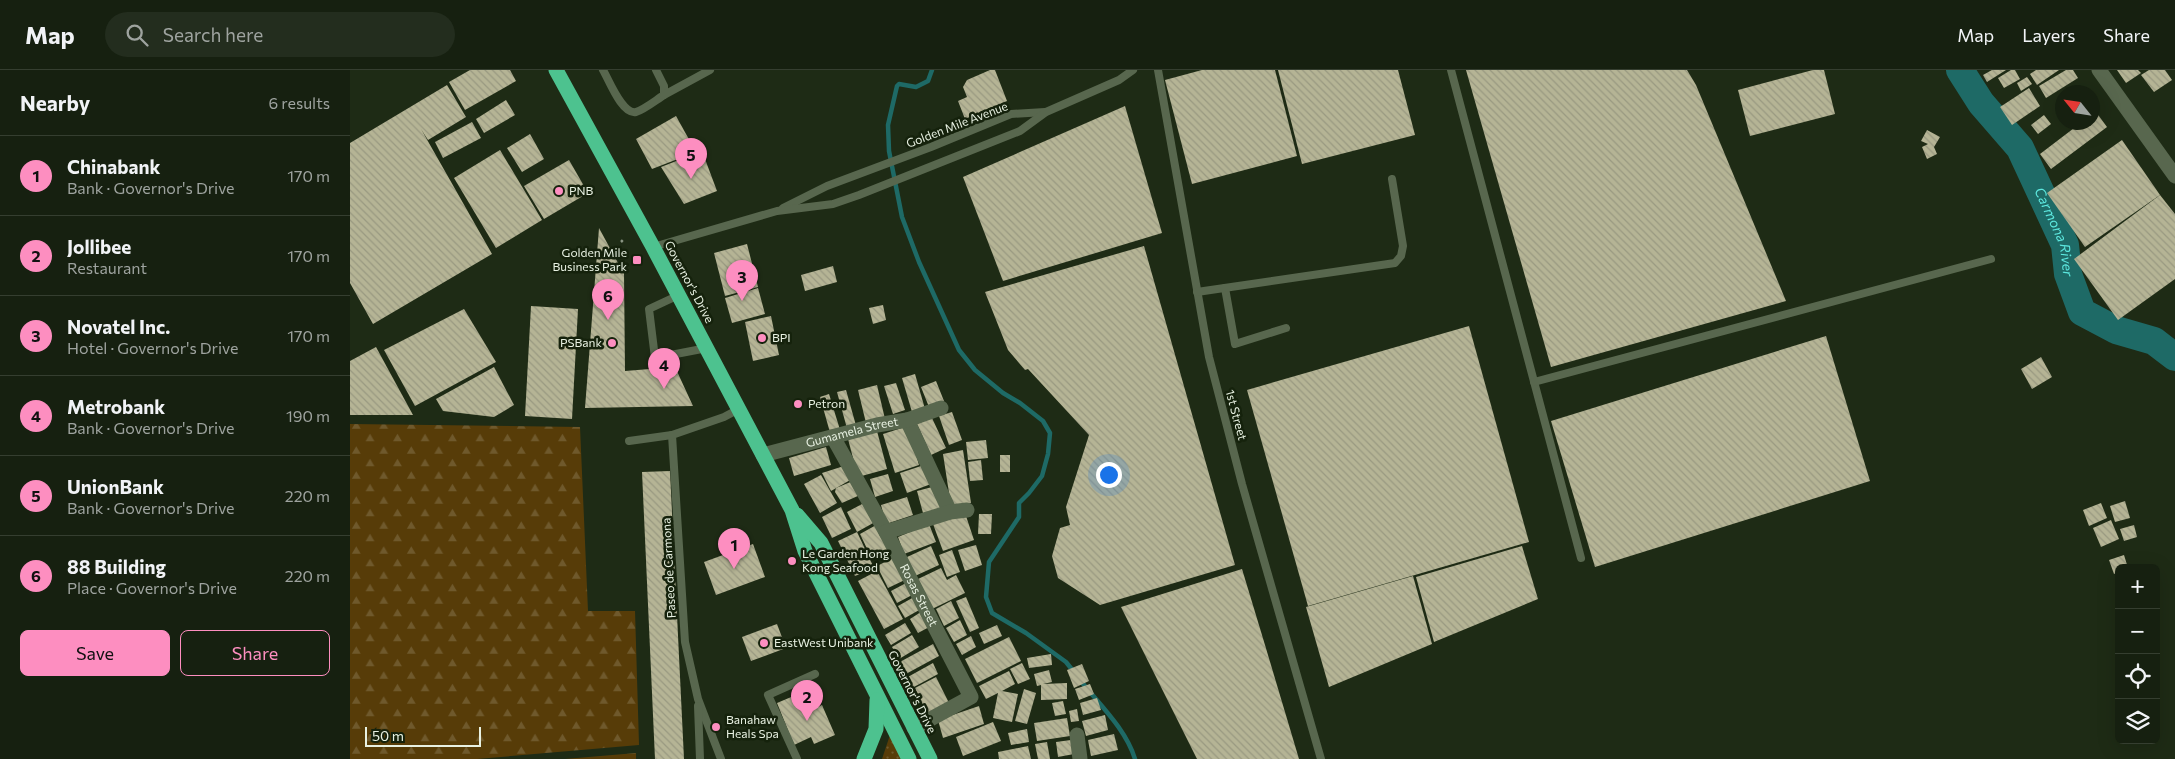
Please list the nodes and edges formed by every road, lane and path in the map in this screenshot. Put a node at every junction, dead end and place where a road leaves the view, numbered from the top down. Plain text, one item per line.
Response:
1 (556, 70) edge
2 (603, 70) edge
3 (656, 70) edge
4 (710, 70) edge
5 (1133, 70) edge
6 (1158, 70) edge
7 (1451, 70) edge
8 (2099, 70) edge
9 (664, 95) junction
10 (1046, 112) junction
11 (2175, 176) edge
12 (1392, 179) dead end
13 (777, 211) junction
14 (653, 247) junction
15 (1991, 259) dead end
16 (1225, 288) junction
17 (1197, 292) junction
18 (679, 295) junction
19 (1286, 328) dead end
20 (707, 348) junction
21 (1534, 382) junction
22 (941, 408) dead end
23 (739, 409) junction
24 (907, 420) junction
25 (672, 435) junction
26 (833, 437) junction
27 (629, 441) dead end
28 (763, 455) junction
29 (792, 510) junction
30 (967, 510) dead end
31 (950, 512) junction
32 (886, 532) junction
33 (1581, 558) dead end
34 (815, 674) dead end
35 (877, 694) junction
36 (698, 699) junction
37 (914, 728) junction
38 (1077, 734) dead end
39 (924, 757) edge
40 (700, 759) edge
41 (721, 759) edge
42 (796, 759) edge
43 (864, 759) edge
44 (909, 759) edge
45 (1080, 759) edge
46 (1322, 759) edge

1 - 14 highway, Governor's Drive
2 - 9 lane
3 - 9 lane
4 - 9 lane
5 - 10 lane
6 - 17 lane, 1st Street
7 - 21 lane
8 - 11 street
10 - 13 lane, Golden Mile Avenue
10 - 13 lane, Golden Mile Avenue
12 - 16 lane
13 - 14 lane, Golden Mile Avenue
14 - 18 highway, Governor's Drive
15 - 21 lane
16 - 17 lane
16 - 19 lane
17 - 46 lane, 1st Street
18 - 20 highway, Governor's Drive
18 - 20 lane
20 - 23 highway, Governor's Drive
21 - 33 lane
22 - 24 street, Gumamela Street
23 - 25 lane
23 - 28 highway, Governor's Drive
24 - 26 street, Gumamela Street
24 - 31 street
25 - 27 lane
25 - 36 lane, Paseo de Carmona
26 - 28 street, Gumamela Street
26 - 32 street, Rosas Street
28 - 29 highway, Governor's Drive
29 - 35 highway, Governor's Drive
29 - 37 highway, Governor's Drive
30 - 31 street
31 - 32 street
32 - 37 street, Rosas Street
34 - 42 lane
35 - 43 highway
35 - 44 highway, Governor's Drive
36 - 40 lane, Paseo de Carmona
36 - 41 lane, Paseo de Carmona
37 - 39 highway, Governor's Drive
38 - 45 street

